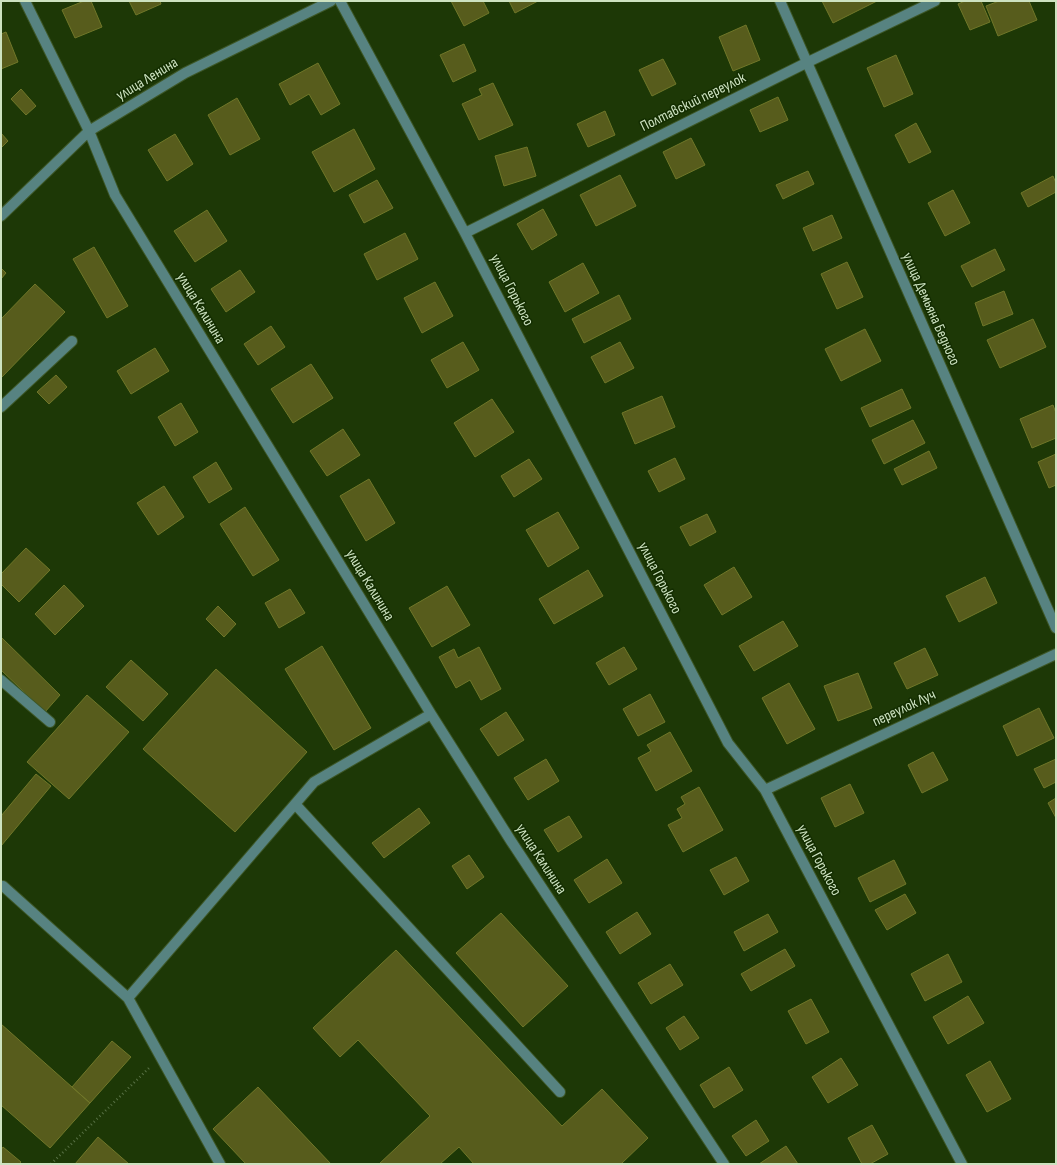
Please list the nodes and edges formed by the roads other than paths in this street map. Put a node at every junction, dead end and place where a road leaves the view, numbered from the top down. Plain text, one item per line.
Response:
1 (25, 1) edge
2 (331, 1) edge
3 (340, 1) edge
4 (780, 1) edge
5 (935, 1) edge
6 (806, 63) junction
7 (89, 132) junction
8 (1, 216) edge
9 (466, 232) junction
10 (72, 341) dead end
11 (1, 407) edge
12 (1056, 628) edge
13 (1056, 654) edge
14 (1, 680) edge
15 (431, 714) junction
16 (50, 722) dead end
17 (765, 790) junction
18 (295, 804) junction
19 (3, 886) dead end
20 (128, 998) junction
21 (560, 1092) dead end
22 (220, 1164) edge
23 (724, 1164) edge
24 (962, 1164) edge

1 - 7 street, улица Калинина
2 - 7 street, улица Ленина
3 - 9 street, улица Горького
4 - 6 street, улица Демьяна Бедного
5 - 6 street, Полтавский переулок
6 - 9 street, Полтавский переулок
6 - 12 street, улица Демьяна Бедного
7 - 8 street, улица Ленина
7 - 15 street, улица Калинина
9 - 17 street, улица Горького
10 - 11 street
13 - 17 street, переулок Луч
14 - 16 street
15 - 18 street
15 - 23 street, улица Калинина
17 - 24 street, улица Горького
18 - 20 street
18 - 21 street
19 - 20 street
20 - 22 street

